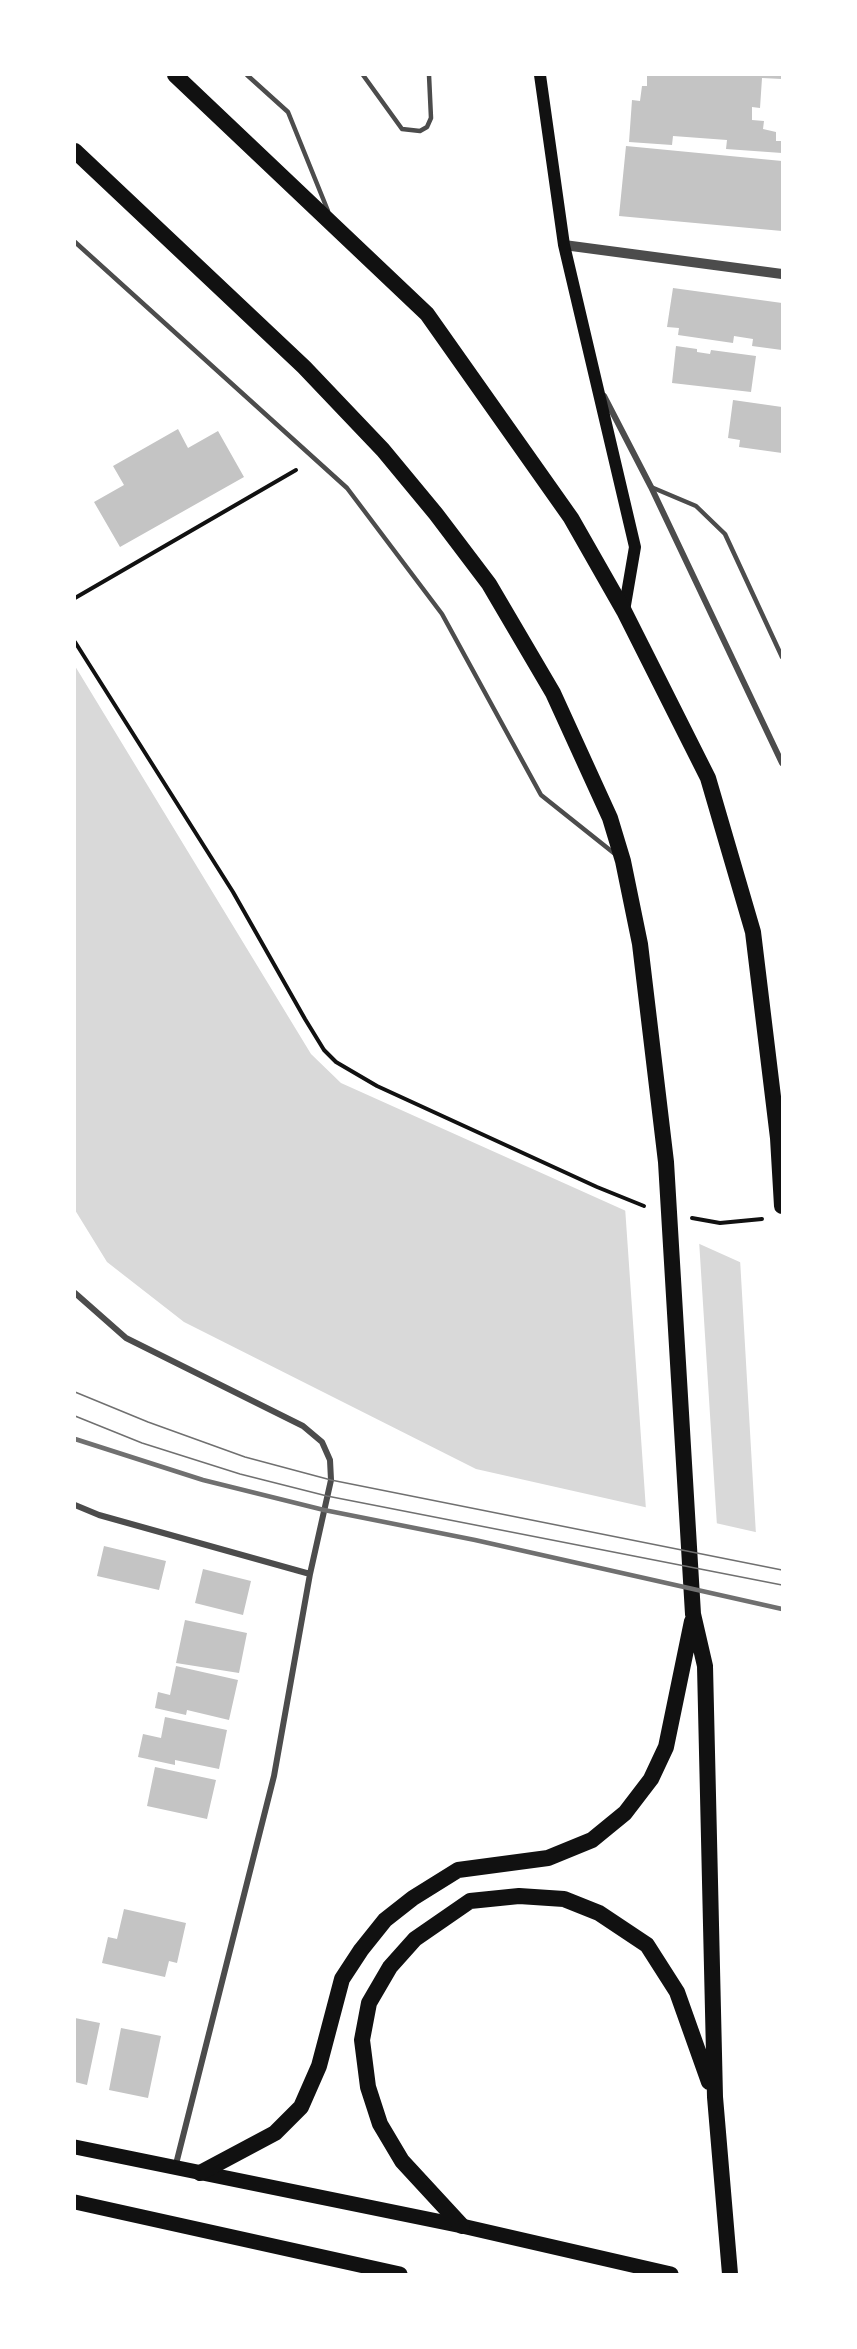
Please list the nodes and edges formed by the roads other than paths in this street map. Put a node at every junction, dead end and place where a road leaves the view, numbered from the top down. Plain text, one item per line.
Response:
1 (175, 75) edge
2 (247, 75) edge
3 (363, 75) edge
4 (429, 75) edge
5 (540, 75) edge
6 (75, 152) edge
7 (332, 222) junction
8 (75, 242) edge
9 (564, 244) junction
10 (782, 274) edge
11 (593, 375) junction
12 (651, 487) junction
13 (624, 611) junction
14 (782, 657) edge
15 (782, 750) edge
16 (780, 760) edge
17 (623, 861) junction
18 (782, 1206) edge
19 (75, 1293) edge
20 (75, 1505) edge
21 (310, 1574) junction
22 (693, 1614) junction
23 (715, 2097) junction
24 (75, 2147) edge
25 (175, 2169) junction
26 (200, 2174) junction
27 (75, 2202) edge
28 (462, 2226) junction
29 (400, 2274) edge
30 (671, 2274) edge
31 (730, 2274) edge

1 - 7 highway
2 - 7 lane
3 - 4 lane
5 - 9 main road
6 - 17 highway
7 - 13 highway
8 - 17 lane
9 - 10 street
9 - 11 main road
11 - 12 street
11 - 13 main road
12 - 14 lane
12 - 16 street
13 - 18 highway
15 - 16 lane
17 - 22 highway
19 - 21 street
20 - 21 street
21 - 25 street
22 - 23 highway
22 - 26 highway
23 - 28 highway
23 - 31 highway
24 - 25 main road
25 - 26 main road
26 - 28 main road
27 - 29 main road
28 - 30 main road

